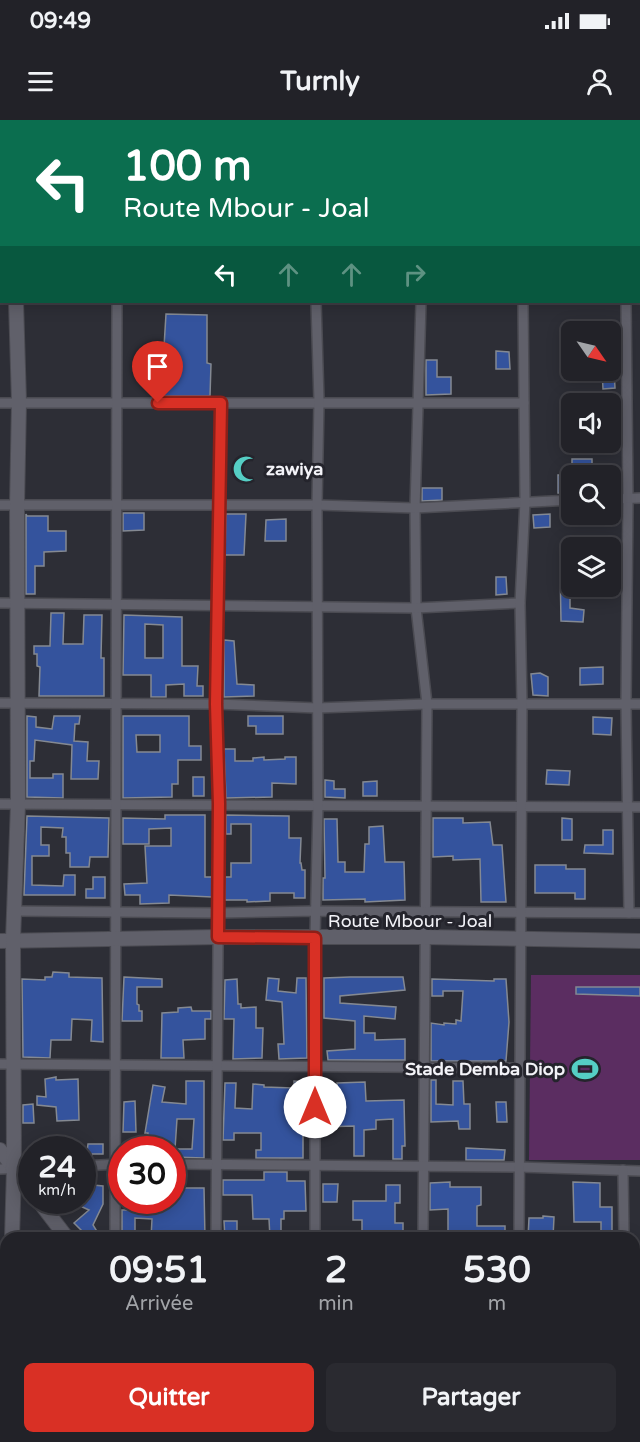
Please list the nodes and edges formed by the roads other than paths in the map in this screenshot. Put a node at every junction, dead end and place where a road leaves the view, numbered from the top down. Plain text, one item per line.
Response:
1 (16, 303) edge
2 (117, 303) edge
3 (316, 303) edge
4 (422, 303) edge
5 (523, 303) edge
6 (626, 303) edge
7 (319, 401) junction
8 (19, 402) junction
9 (0, 403) edge
10 (117, 403) junction
11 (221, 403) junction
12 (419, 403) junction
13 (524, 403) junction
14 (640, 498) edge
15 (621, 499) edge
16 (628, 499) junction
17 (561, 500) edge
18 (525, 501) junction
19 (219, 504) junction
20 (0, 505) edge
21 (117, 505) junction
22 (316, 505) junction
23 (17, 506) junction
24 (415, 508) junction
25 (0, 603) edge
26 (17, 603) junction
27 (520, 603) junction
28 (116, 606) junction
29 (316, 606) junction
30 (218, 607) junction
31 (416, 608) junction
32 (18, 702) junction
33 (0, 703) edge
34 (115, 704) junction
35 (216, 704) junction
36 (427, 704) junction
37 (522, 704) junction
38 (626, 704) junction
39 (640, 704) edge
40 (317, 708) junction
41 (0, 804) edge
42 (18, 804) junction
43 (116, 804) junction
44 (219, 804) junction
45 (318, 805) junction
46 (428, 806) junction
47 (520, 806) junction
48 (627, 807) junction
49 (640, 807) edge
50 (14, 911) junction
51 (315, 911) junction
52 (425, 911) junction
53 (116, 912) junction
54 (218, 913) junction
55 (520, 913) junction
56 (629, 913) junction
57 (640, 913) edge
58 (218, 937) junction
59 (424, 937) junction
60 (315, 938) junction
61 (6, 940) edge
62 (116, 940) junction
63 (520, 940) junction
64 (640, 941) edge
65 (6, 1064) edge
66 (116, 1064) junction
67 (217, 1066) junction
68 (315, 1067) junction
69 (424, 1068) junction
70 (520, 1068) junction
71 (118, 1136) edge
72 (0, 1150) edge
73 (186, 1164) edge
74 (217, 1165) junction
75 (315, 1165) junction
76 (423, 1166) junction
77 (519, 1167) junction
78 (7, 1169) edge
79 (623, 1170) junction
80 (640, 1171) edge
81 (49, 1214) edge
82 (116, 1214) edge
83 (12, 1232) edge
84 (62, 1232) edge
85 (115, 1232) edge
86 (216, 1232) edge
87 (315, 1232) edge
88 (423, 1232) edge
89 (519, 1232) edge
90 (624, 1232) edge

1 - 8 main road
2 - 10 street
3 - 7 street
4 - 12 street
5 - 13 street
6 - 16 street
7 - 11 street
7 - 12 street
7 - 22 street
8 - 9 street
8 - 10 street
8 - 23 main road
10 - 11 street
10 - 21 street
11 - 19 street
12 - 13 street
12 - 24 street
13 - 18 street
14 - 16 street
15 - 16 street
16 - 38 street
17 - 18 street
18 - 24 street
18 - 27 street
19 - 21 street
19 - 22 street
19 - 30 street
20 - 23 street
21 - 23 street
21 - 28 street
22 - 24 street
22 - 29 street
23 - 26 main road
24 - 31 street
25 - 26 street
26 - 28 street
26 - 32 main road
27 - 31 street
27 - 37 street
28 - 30 street
28 - 34 street
29 - 30 street
29 - 31 street
29 - 40 street
30 - 35 street
31 - 36 street
32 - 33 street
32 - 34 street
32 - 42 main road
34 - 35 street
34 - 43 street
35 - 40 street
35 - 44 street
36 - 37 street
36 - 40 street
36 - 46 street
37 - 38 street
37 - 47 street
38 - 39 street
38 - 48 street
40 - 45 street
41 - 42 street
42 - 43 street
42 - 50 main road
43 - 44 street
43 - 53 street
44 - 45 street
44 - 54 street
45 - 46 street
45 - 51 street
46 - 47 street
46 - 52 street
47 - 48 street
47 - 55 street
48 - 49 street
48 - 56 street
50 - 53 street
50 - 61 main road
51 - 52 street
51 - 54 street
51 - 60 street
52 - 55 street
52 - 59 street
53 - 54 street
53 - 62 street
54 - 58 street
55 - 56 street
55 - 63 street
56 - 57 street
58 - 60 main road, Route Mbour - Joal
58 - 62 main road, Route Mbour - Joal
58 - 67 street
59 - 60 main road, Route Mbour - Joal
59 - 63 main road, Route Mbour - Joal
59 - 69 street
60 - 68 street
61 - 62 main road, Route Mbour - Joal
61 - 65 main road
62 - 66 street
63 - 64 main road, Route Mbour - Joal
63 - 70 street
65 - 66 street
65 - 78 main road
66 - 67 street
66 - 71 street
67 - 68 street
67 - 74 street
68 - 69 street
68 - 75 street
69 - 70 street
69 - 76 street
70 - 77 street
72 - 78 main road
73 - 74 street
74 - 75 street
74 - 86 street
75 - 76 street
75 - 87 street
76 - 77 street
76 - 88 street
77 - 79 street
77 - 89 street
78 - 83 main road
79 - 80 street
79 - 90 street
81 - 84 main road
82 - 85 street

